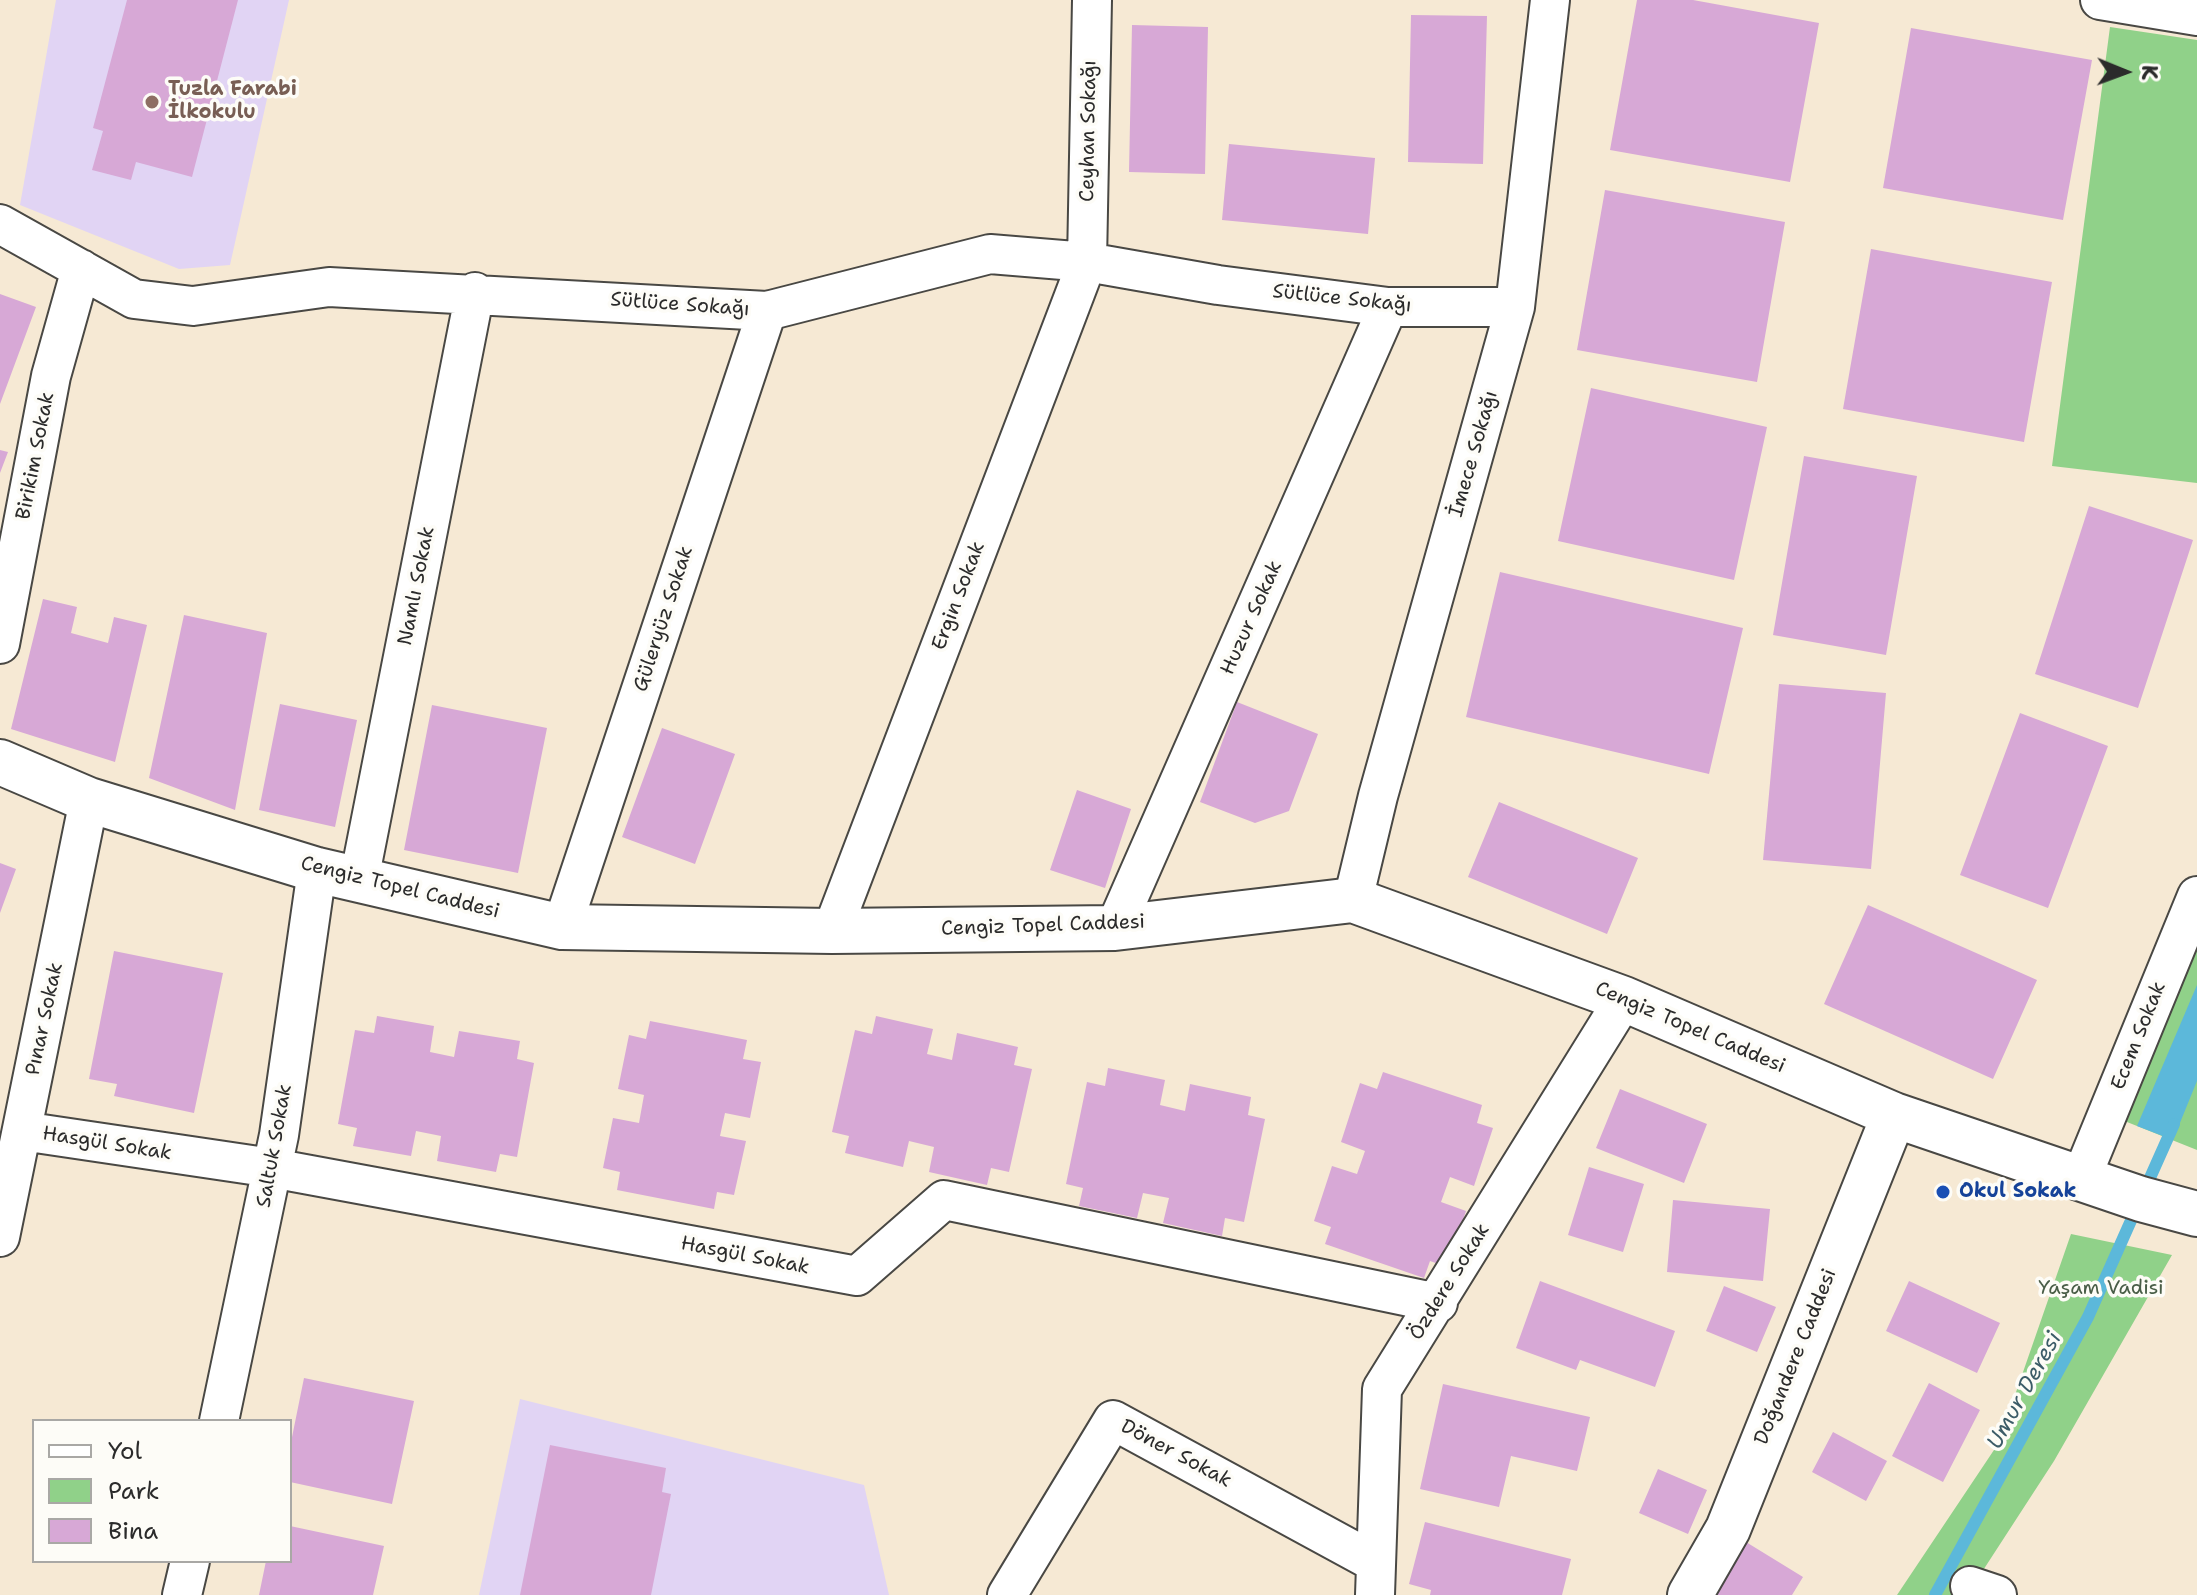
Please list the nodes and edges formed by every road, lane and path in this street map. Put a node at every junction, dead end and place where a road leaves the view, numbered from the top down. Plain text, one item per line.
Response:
1 (1092, 0) edge
2 (1550, 0) edge
3 (2100, 0) edge
4 (2197, 16) edge
5 (0, 224) edge
6 (1087, 262) junction
7 (81, 269) junction
8 (475, 292) junction
9 (1388, 307) junction
10 (1515, 307) junction
11 (767, 311) junction
12 (0, 644) edge
13 (0, 762) edge
14 (89, 800) junction
15 (317, 870) junction
16 (359, 880) junction
17 (2197, 896) edge
18 (1353, 900) junction
19 (562, 927) junction
20 (1115, 928) junction
21 (832, 931) junction
22 (1624, 999) junction
23 (1894, 1115) junction
24 (22, 1131) junction
25 (272, 1168) junction
26 (2082, 1176) junction
27 (2197, 1214) edge
28 (0, 1237) edge
29 (1438, 1303) junction
30 (219, 1419) edge
31 (190, 1563) edge
32 (1376, 1579) edge
33 (182, 1595) edge
34 (1007, 1595) edge
35 (1690, 1595) edge

1 - 6 street, Ceyhan Sokağı
2 - 10 street, İmece Sokağı
3 - 4 street
5 - 7 street, Sütlüce Sokağı
6 - 9 street, Sütlüce Sokağı
6 - 11 street, Sütlüce Sokağı
6 - 21 street, Ergin Sokak
7 - 8 street, Sütlüce Sokağı
7 - 12 street, Birikim Sokak
8 - 11 street, Sütlüce Sokağı
8 - 16 street, Namlı Sokak
9 - 10 street, Sütlüce Sokağı
9 - 20 street, Huzur Sokak
10 - 18 street, İmece Sokağı
11 - 19 street, Güleryüz Sokak
13 - 14 street, Cengiz Topel Caddesi
14 - 15 street, Cengiz Topel Caddesi
14 - 24 street, Pınar Sokak
15 - 16 street, Cengiz Topel Caddesi
15 - 25 street, Saltuk Sokak
16 - 19 street, Cengiz Topel Caddesi
17 - 26 street, Ecem Sokak
18 - 20 street, Cengiz Topel Caddesi
18 - 22 street, Cengiz Topel Caddesi
19 - 21 street, Cengiz Topel Caddesi
20 - 21 street, Cengiz Topel Caddesi
22 - 23 street, Cengiz Topel Caddesi
22 - 29 street, Özdere Sokak
23 - 26 street, Cengiz Topel Caddesi
23 - 35 street, Doğandere Caddesi
24 - 25 street, Hasgül Sokak
24 - 28 street, Pınar Sokak
25 - 29 street, Hasgül Sokak
25 - 30 street, Saltuk Sokak
26 - 27 street, Cengiz Topel Caddesi
29 - 32 street, Özdere Sokak
31 - 33 street
32 - 34 street, Döner Sokak

